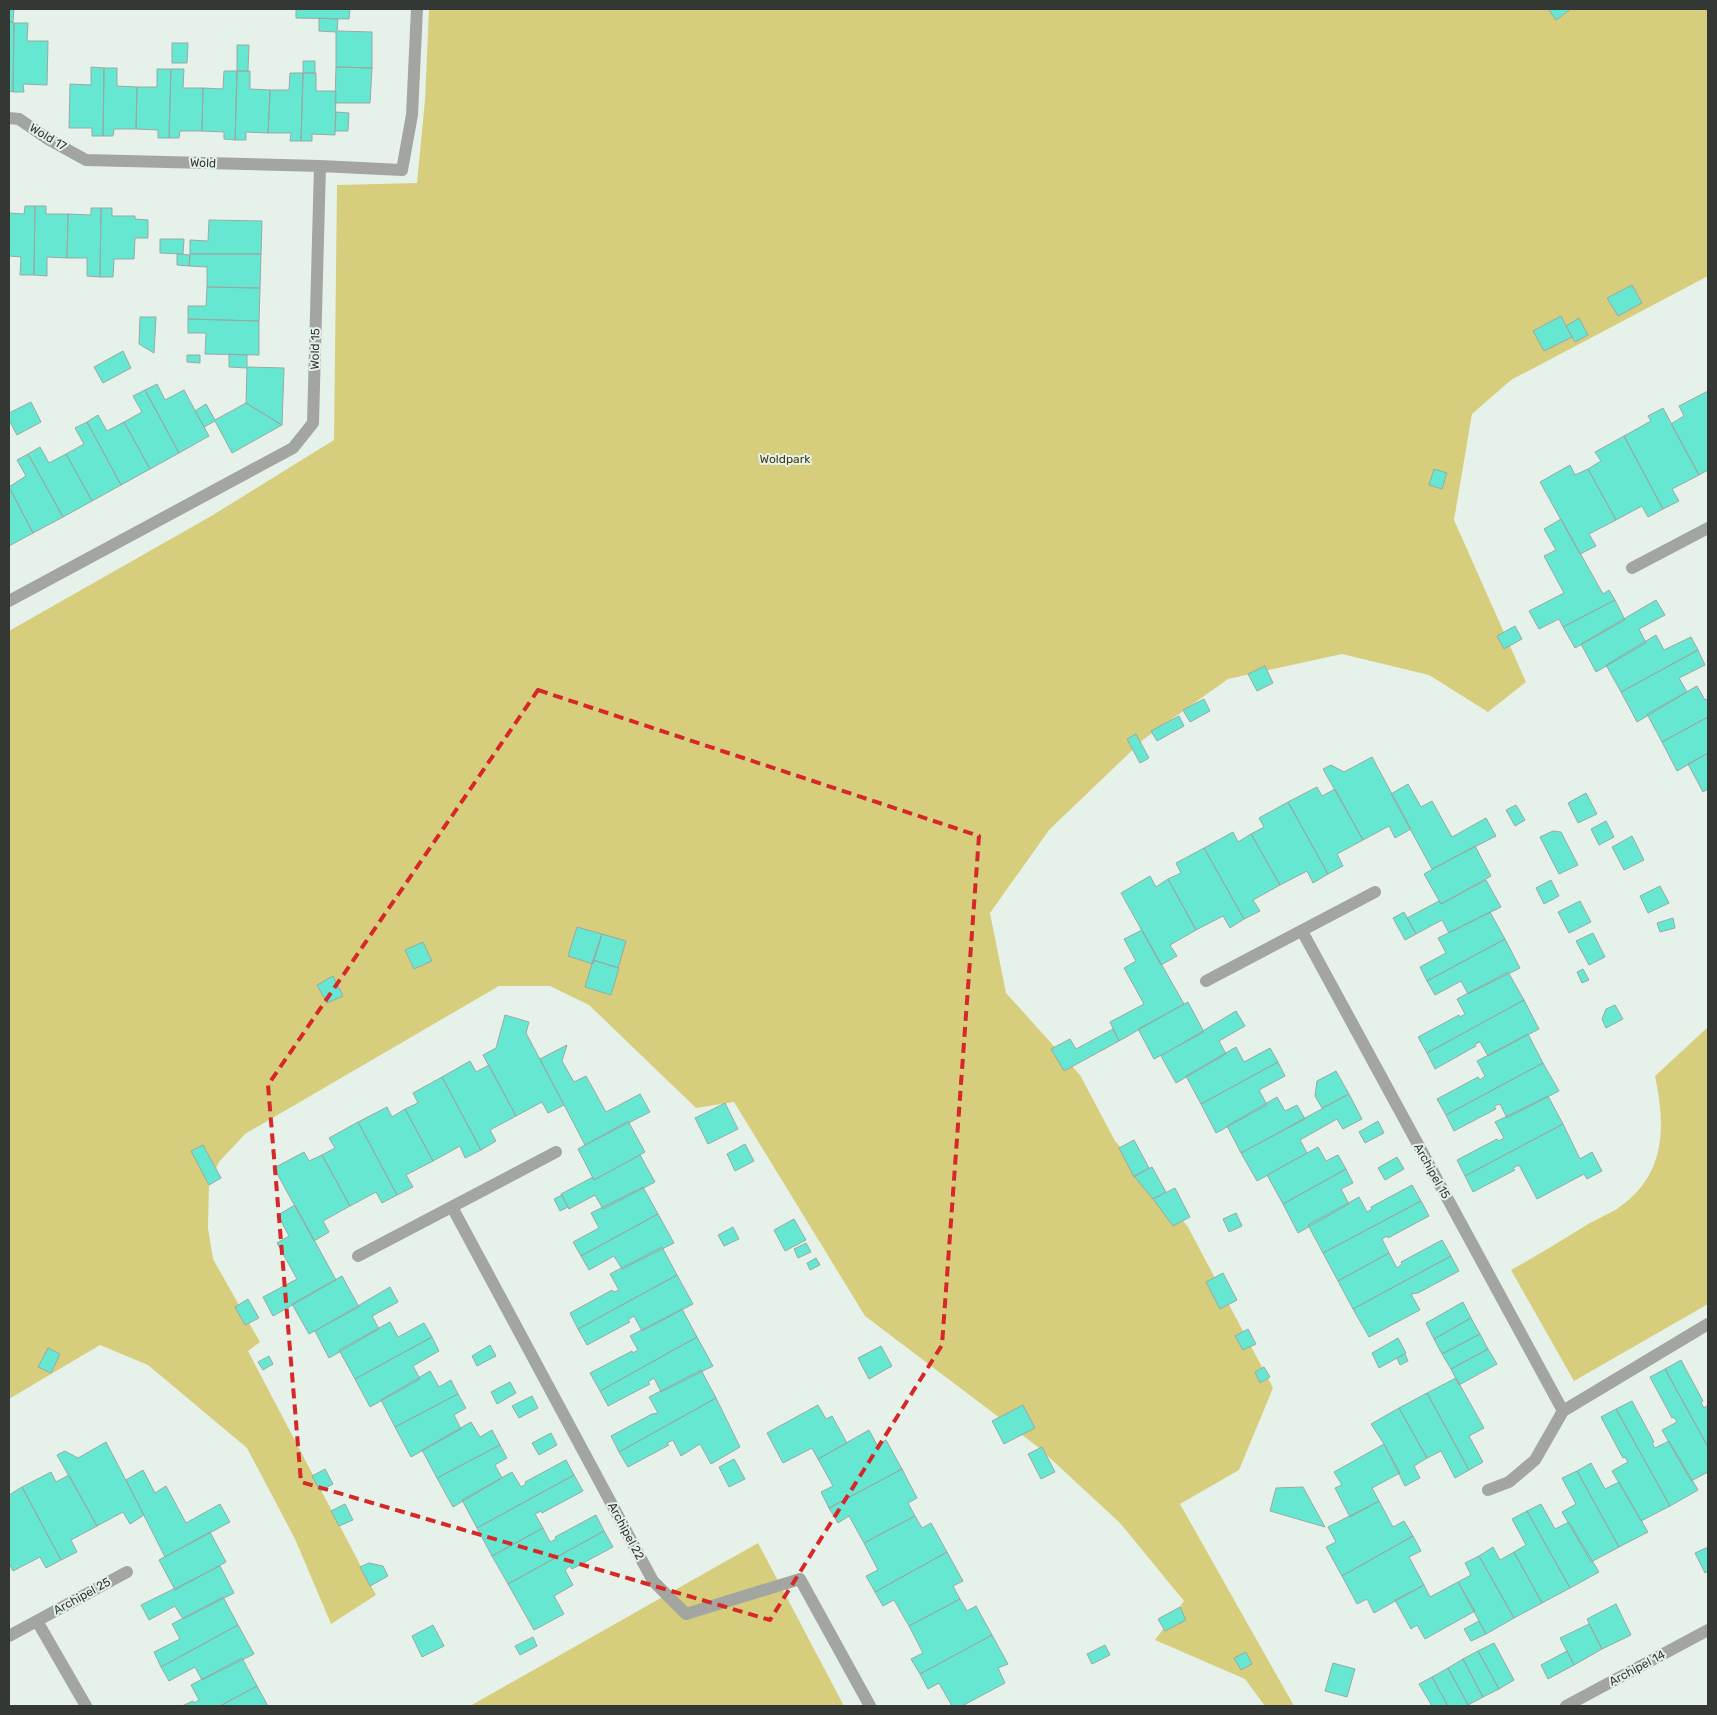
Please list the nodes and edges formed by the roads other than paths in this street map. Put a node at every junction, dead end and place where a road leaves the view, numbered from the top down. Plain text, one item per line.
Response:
1 (417, 9) edge
2 (9, 118) edge
3 (86, 160) joint
4 (320, 166) junction
5 (1708, 528) edge
6 (1632, 568) dead end
7 (9, 601) edge
8 (1375, 892) dead end
9 (1302, 931) junction
10 (1206, 981) dead end
11 (556, 1152) dead end
12 (452, 1207) junction
13 (358, 1256) dead end
14 (1708, 1324) edge
15 (1563, 1411) junction
16 (1488, 1490) dead end
17 (127, 1572) dead end
18 (37, 1621) junction
19 (1708, 1630) edge
20 (9, 1636) edge
21 (86, 1706) edge
22 (870, 1706) edge
23 (1566, 1706) edge

1 - 4 street
2 - 3 street, Wold 17
3 - 4 street, Wold
4 - 7 street, Wold 15
5 - 6 street
8 - 9 street
9 - 10 street
9 - 15 street, Archipel 15
11 - 12 street
12 - 13 street
12 - 22 street, Archipel 22
14 - 15 street
15 - 16 street
17 - 18 street, Archipel 25
18 - 20 street, Archipel 25
18 - 21 street
19 - 23 street, Archipel 14

